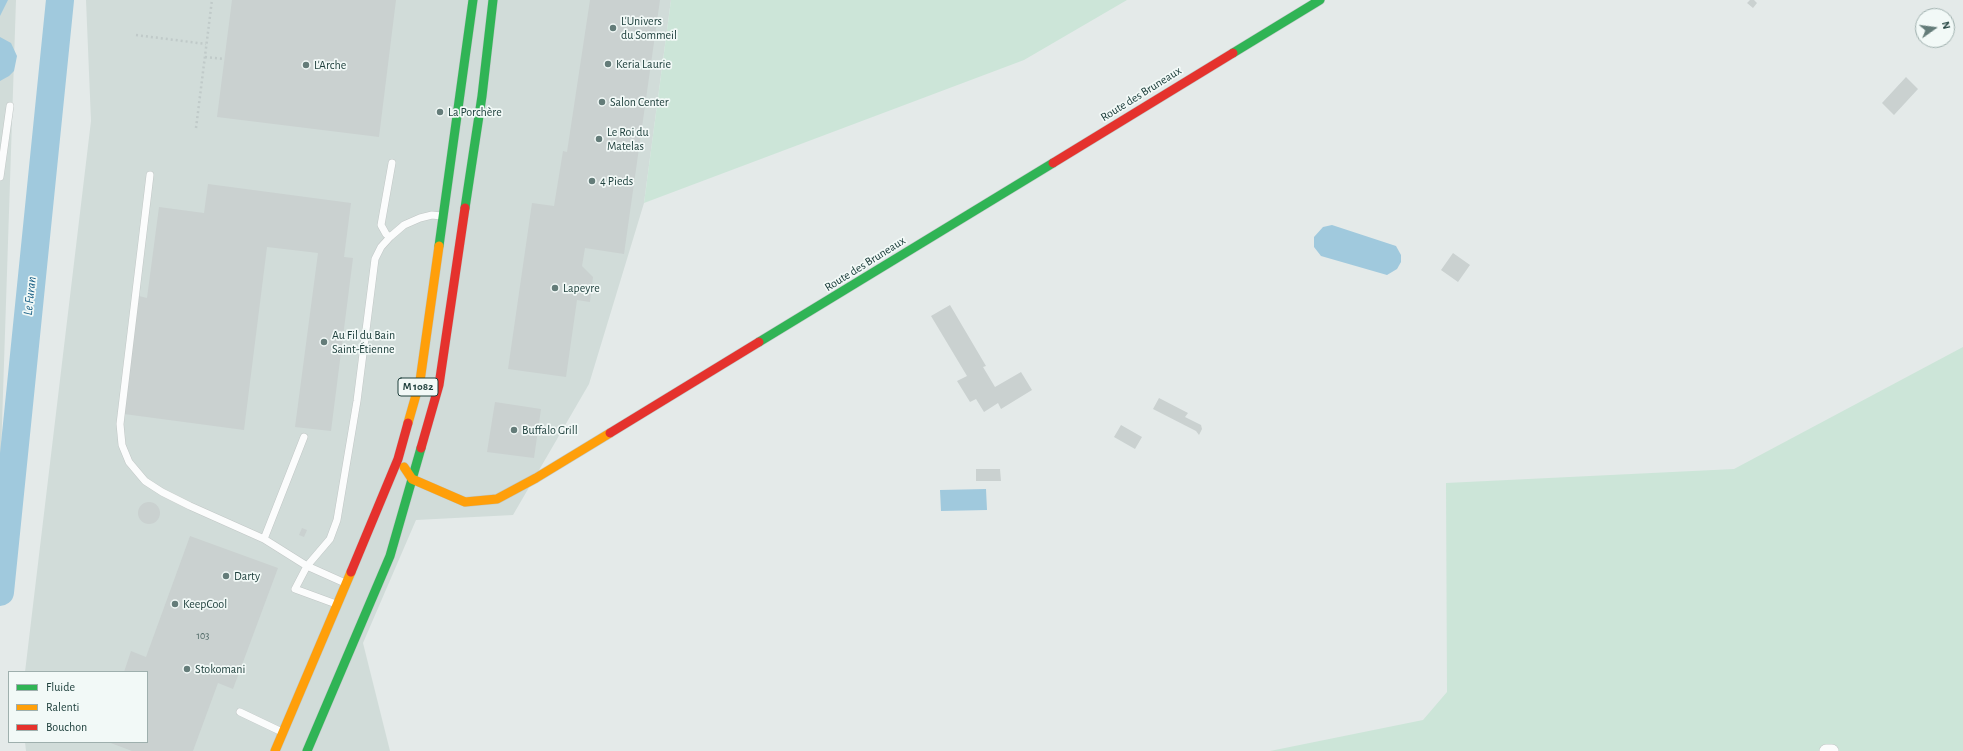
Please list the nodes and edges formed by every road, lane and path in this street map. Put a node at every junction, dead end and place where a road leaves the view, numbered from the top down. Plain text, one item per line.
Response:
1 (212, 0) edge
2 (473, 0) edge
3 (493, 0) edge
4 (1320, 0) edge
5 (136, 35) dead end
6 (206, 44) junction
7 (205, 57) junction
8 (224, 59) dead end
9 (10, 106) dead end
10 (196, 128) dead end
11 (392, 163) dead end
12 (150, 175) dead end
13 (0, 177) edge
14 (443, 216) junction
15 (390, 237) junction
16 (304, 437) dead end
17 (398, 459) junction
18 (412, 479) junction
19 (264, 539) junction
20 (307, 566) junction
21 (350, 585) junction
22 (340, 605) junction
23 (240, 712) dead end
24 (283, 733) junction
25 (275, 751) edge
26 (307, 751) edge
27 (1826, 751) edge
28 (1832, 751) edge

1 - 6 path
2 - 14 main road, M 1082
3 - 18 main road, M 1082
4 - 18 main road, Route des Bruneaux
5 - 6 path
6 - 7 path
7 - 8 path
7 - 10 path
9 - 13 lane
11 - 15 lane
12 - 19 lane
14 - 15 lane
14 - 17 main road, M 1082
15 - 20 lane
16 - 19 lane
17 - 18 main road
17 - 21 main road, M 1082
18 - 26 main road, M 1082
19 - 20 lane
20 - 21 lane
20 - 22 lane
21 - 22 main road, M 1082
22 - 24 main road, M 1082
23 - 24 lane
24 - 25 main road, M 1082
27 - 28 street

